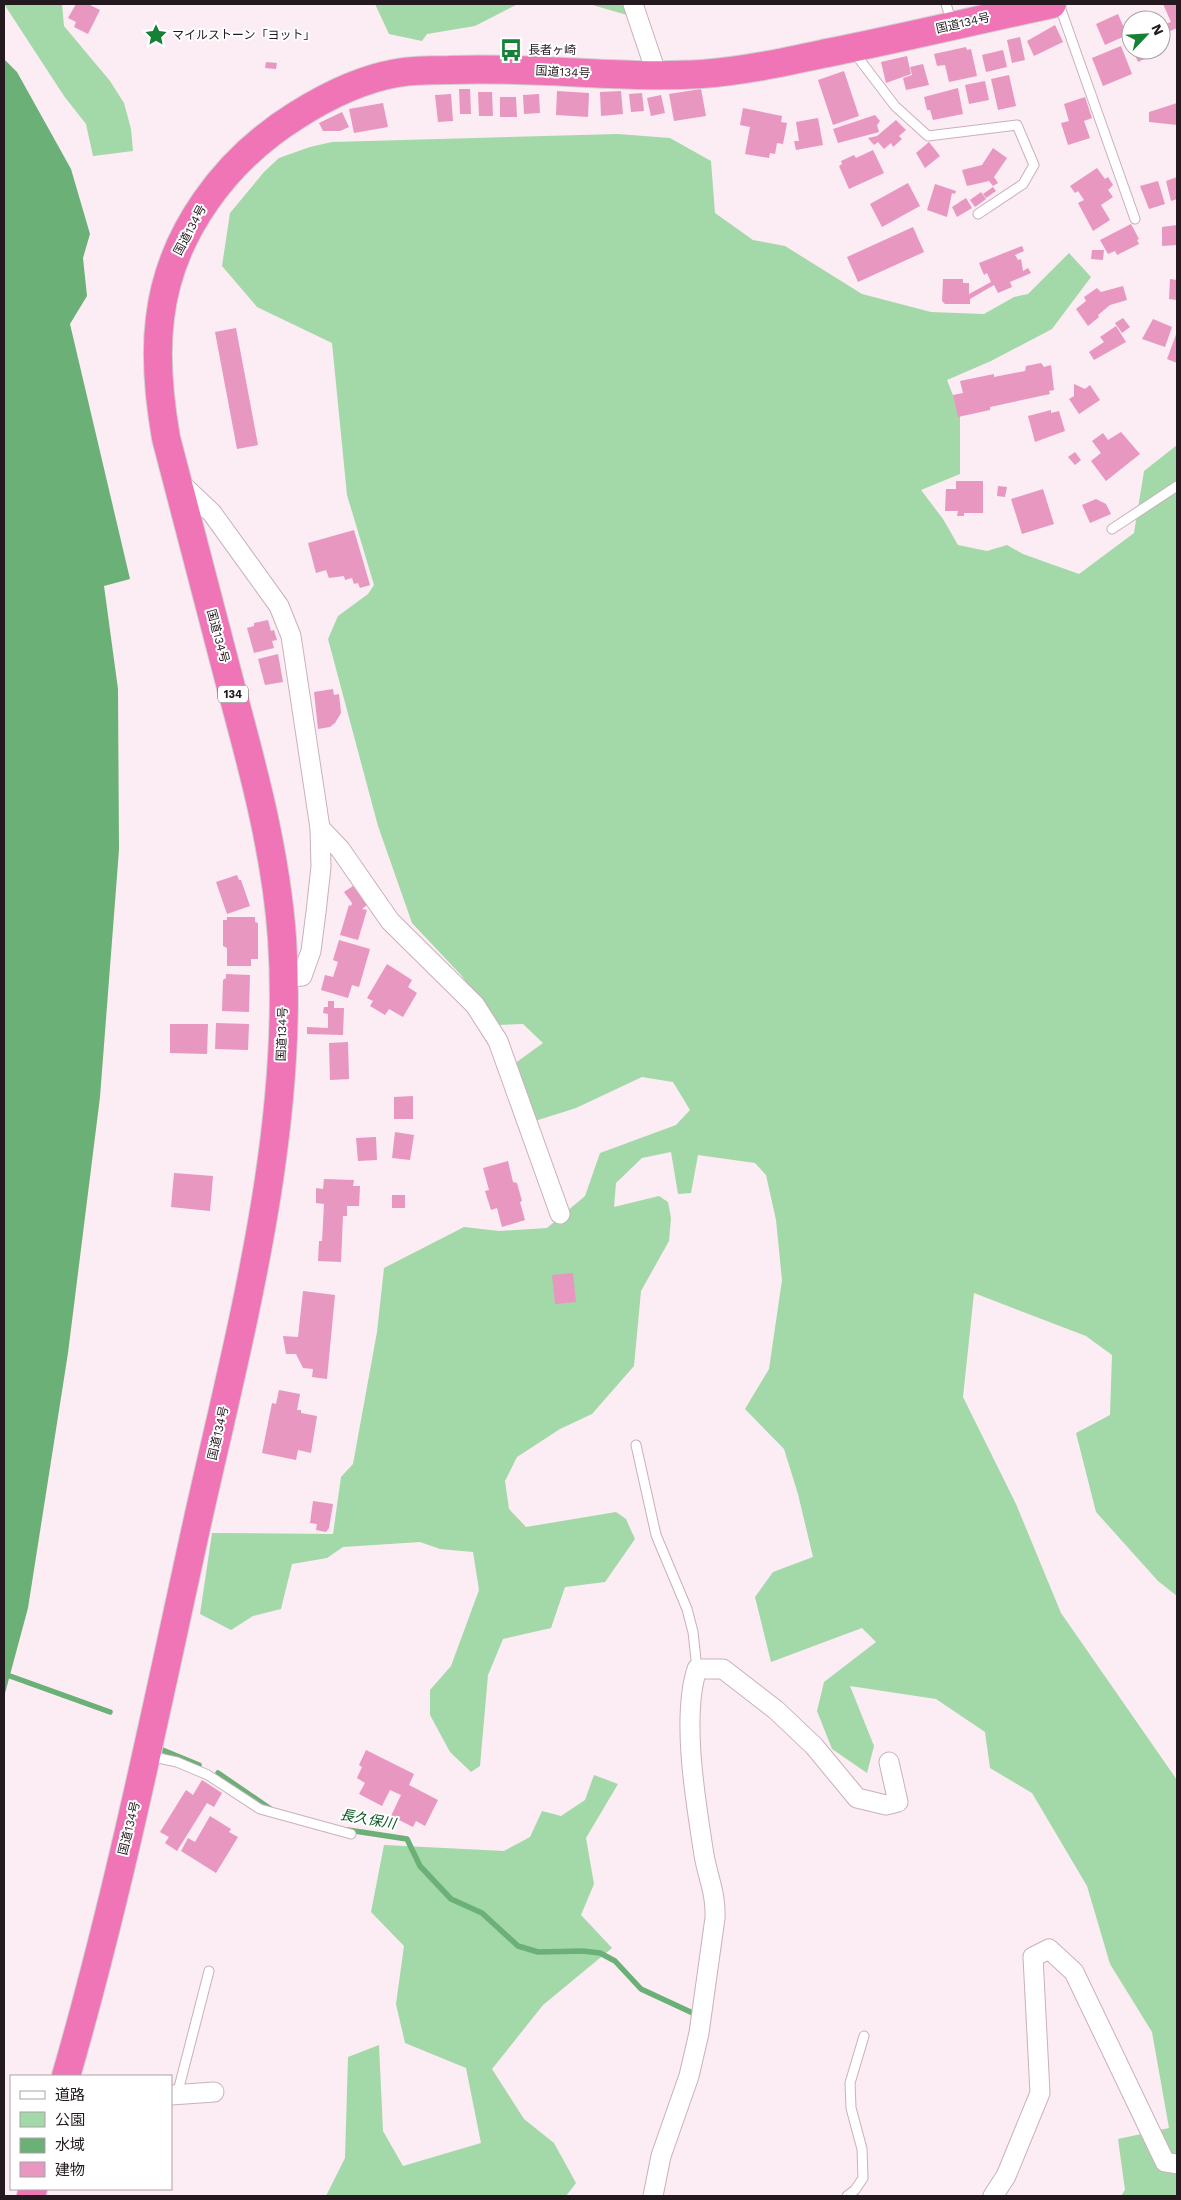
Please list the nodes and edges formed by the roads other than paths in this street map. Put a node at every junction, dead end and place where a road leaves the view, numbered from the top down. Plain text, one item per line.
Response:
1 (633, 4) edge
2 (1052, 4) edge
3 (1059, 4) edge
4 (949, 15) edge
5 (851, 48) junction
6 (657, 75) junction
7 (978, 214) dead end
8 (1135, 219) dead end
9 (177, 480) junction
10 (1177, 486) edge
11 (1112, 529) dead end
12 (320, 828) junction
13 (284, 978) junction
14 (560, 1214) dead end
15 (636, 1445) dead end
16 (697, 1669) junction
17 (146, 1756) junction
18 (889, 1762) dead end
19 (351, 1834) dead end
20 (209, 1971) dead end
21 (864, 2036) dead end
22 (66, 2075) edge
23 (214, 2092) dead end
24 (174, 2095) edge
25 (1177, 2164) edge
26 (653, 2196) edge
27 (847, 2196) edge
28 (993, 2196) edge

1 - 6 street
2 - 4 highway, 国道134号 / 134
3 - 8 lane
4 - 5 highway, 国道134号 / 134
5 - 6 highway, 国道134号 / 134
5 - 7 lane
6 - 9 highway, 国道134号 / 134
9 - 12 street
9 - 13 highway, 国道134号 / 134
10 - 11 lane
12 - 13 street
12 - 14 street
13 - 17 highway, 国道134号 / 134
15 - 16 lane
16 - 18 street
16 - 26 street
17 - 19 lane
17 - 22 highway, 国道134号 / 134
20 - 24 lane
21 - 27 lane
23 - 24 street
25 - 28 street

